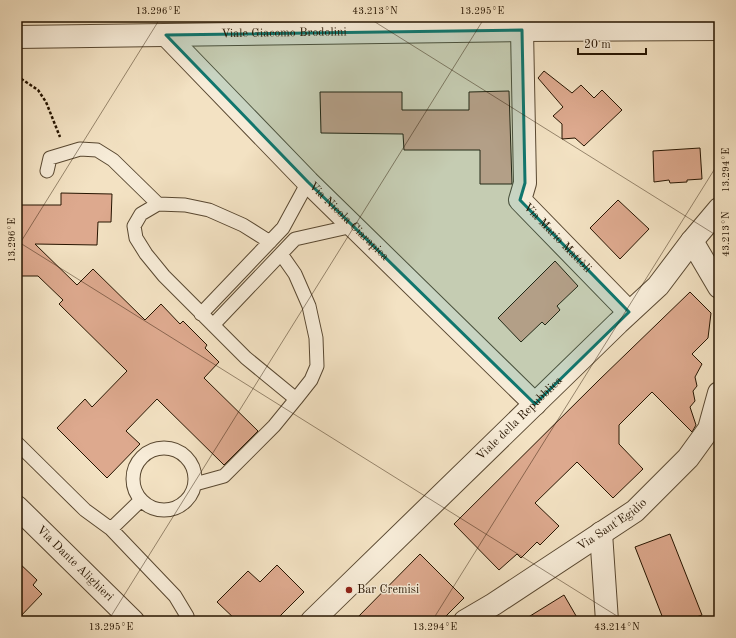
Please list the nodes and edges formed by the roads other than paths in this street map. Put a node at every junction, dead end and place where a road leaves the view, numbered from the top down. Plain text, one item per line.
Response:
1 (719, 29) edge
2 (522, 30) junction
3 (166, 35) junction
4 (17, 37) edge
5 (47, 171) dead end
6 (308, 182) junction
7 (158, 204) junction
8 (719, 209) edge
9 (353, 226) junction
10 (692, 241) junction
11 (270, 242) junction
12 (281, 254) junction
13 (719, 287) edge
14 (629, 312) junction
15 (202, 314) junction
16 (213, 325) junction
17 (719, 393) edge
18 (296, 399) junction
19 (535, 404) junction
20 (714, 433) edge
21 (17, 443) edge
22 (195, 484) junction
23 (141, 500) junction
24 (17, 507) edge
25 (111, 529) junction
26 (601, 533) junction
27 (133, 621) edge
28 (188, 621) edge
29 (312, 621) edge
30 (465, 621) edge
31 (607, 621) edge

1 - 2 street, Viale Giacomo Brodolini
2 - 3 street, Viale Giacomo Brodolini
2 - 14 street, Via Mario Mattòli
3 - 4 street, Viale Giacomo Brodolini
3 - 6 street, Via Nicola Ciarapica
5 - 7 lane
6 - 9 street, Via Nicola Ciarapica
6 - 11 lane
7 - 11 lane
7 - 15 lane
8 - 10 street, Viale della Repubblica
9 - 12 lane
9 - 19 street, Via Nicola Ciarapica
10 - 13 street
10 - 14 street, Viale della Repubblica
11 - 15 lane
12 - 16 lane
12 - 18 lane
14 - 19 street, Viale della Repubblica
15 - 16 lane
16 - 18 lane
17 - 20 street, Via Sant'Egidio
18 - 22 lane
19 - 29 street, Viale della Repubblica
20 - 26 street, Via Sant'Egidio
21 - 25 lane
22 - 23 lane
22 - 23 lane
23 - 25 lane
24 - 27 street, Via Dante Alighieri
25 - 28 lane
26 - 30 street, Via Sant'Egidio
26 - 31 street

